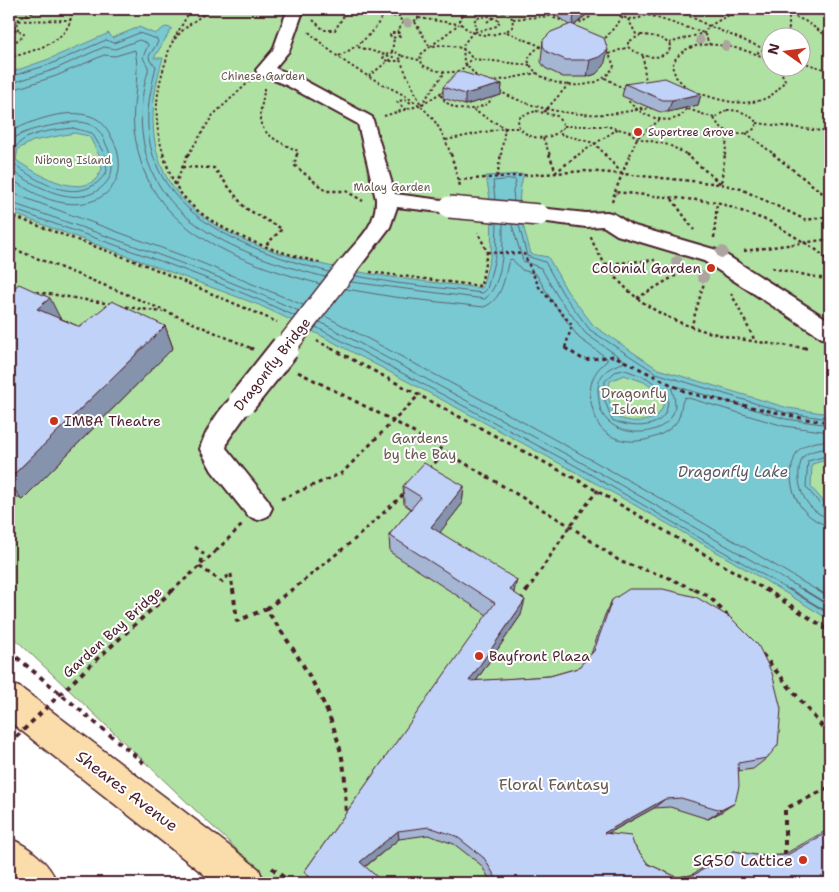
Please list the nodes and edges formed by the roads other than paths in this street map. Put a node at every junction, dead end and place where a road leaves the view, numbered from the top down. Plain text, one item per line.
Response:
1 (299, 14) edge
2 (385, 212) junction
3 (830, 332) edge
4 (258, 508) road end
5 (9, 700) edge
6 (9, 857) edge
7 (38, 883) edge
8 (245, 883) edge

1 - 2 street
2 - 3 street, bridge
2 - 4 street, Dragonfly Bridge, bridge
5 - 8 main road, Sheares Avenue
6 - 7 main road

